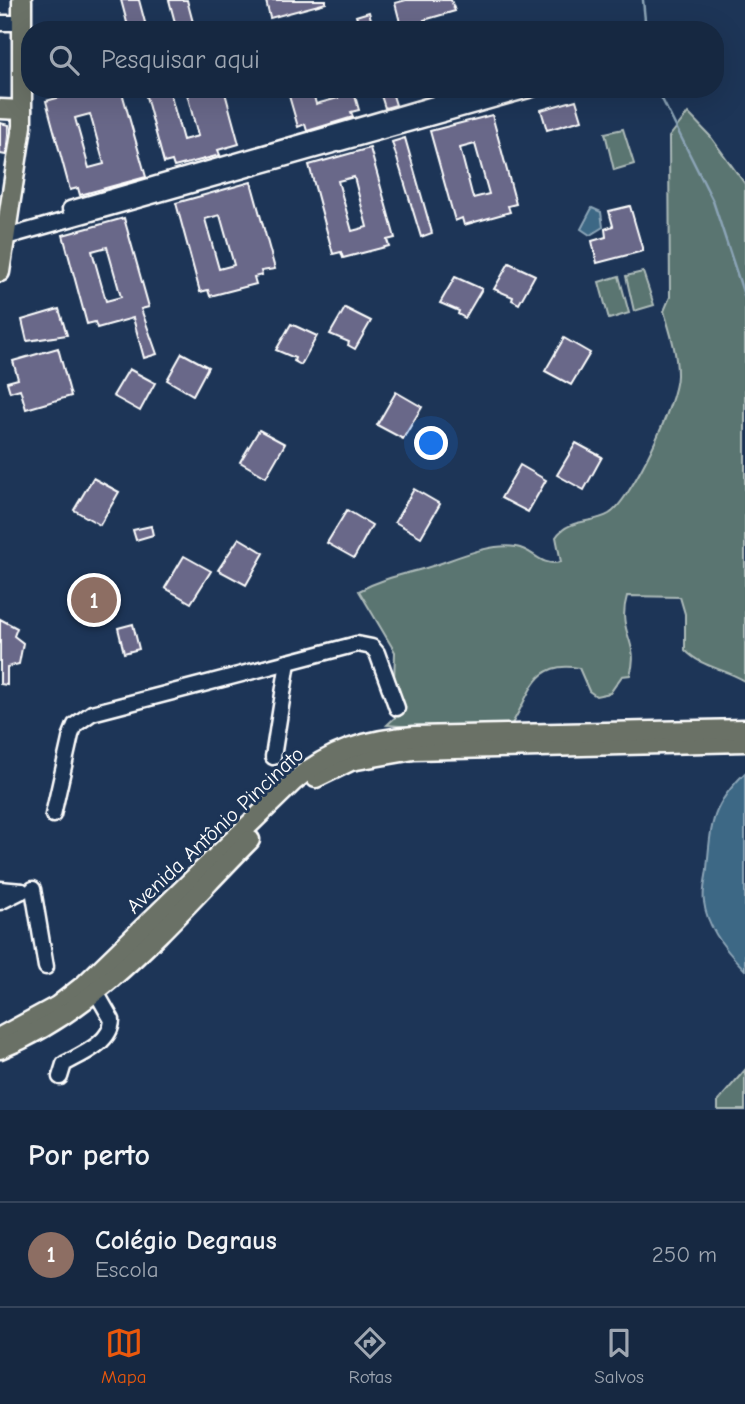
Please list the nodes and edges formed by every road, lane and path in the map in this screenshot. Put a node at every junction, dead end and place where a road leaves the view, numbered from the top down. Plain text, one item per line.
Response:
1 (22, 0) edge
2 (22, 21) edge
3 (0, 23) edge
4 (21, 23) edge
5 (22, 98) edge
6 (456, 98) edge
7 (499, 98) edge
8 (0, 109) edge
9 (22, 110) junction
10 (57, 218) junction
11 (7, 231) junction
12 (0, 272) edge
13 (288, 663) junction
14 (397, 708) dead end
15 (745, 729) edge
16 (745, 742) edge
17 (273, 757) dead end
18 (53, 816) dead end
19 (0, 889) edge
20 (33, 889) dead end
21 (0, 902) edge
22 (46, 967) dead end
23 (96, 992) junction
24 (0, 1037) edge
25 (0, 1049) edge
26 (60, 1077) dead end

1 - 2 main road
3 - 4 street
5 - 9 main road
6 - 10 street
7 - 10 street
8 - 9 main road
9 - 11 main road
10 - 11 street
11 - 12 main road
13 - 14 street
13 - 17 street
13 - 18 street
15 - 24 main road, Avenida Antônio Pincinato
16 - 23 main road, Avenida Antônio Pincinato
19 - 21 street
20 - 22 street
23 - 25 main road, Avenida Antônio Pincinato
23 - 26 street

